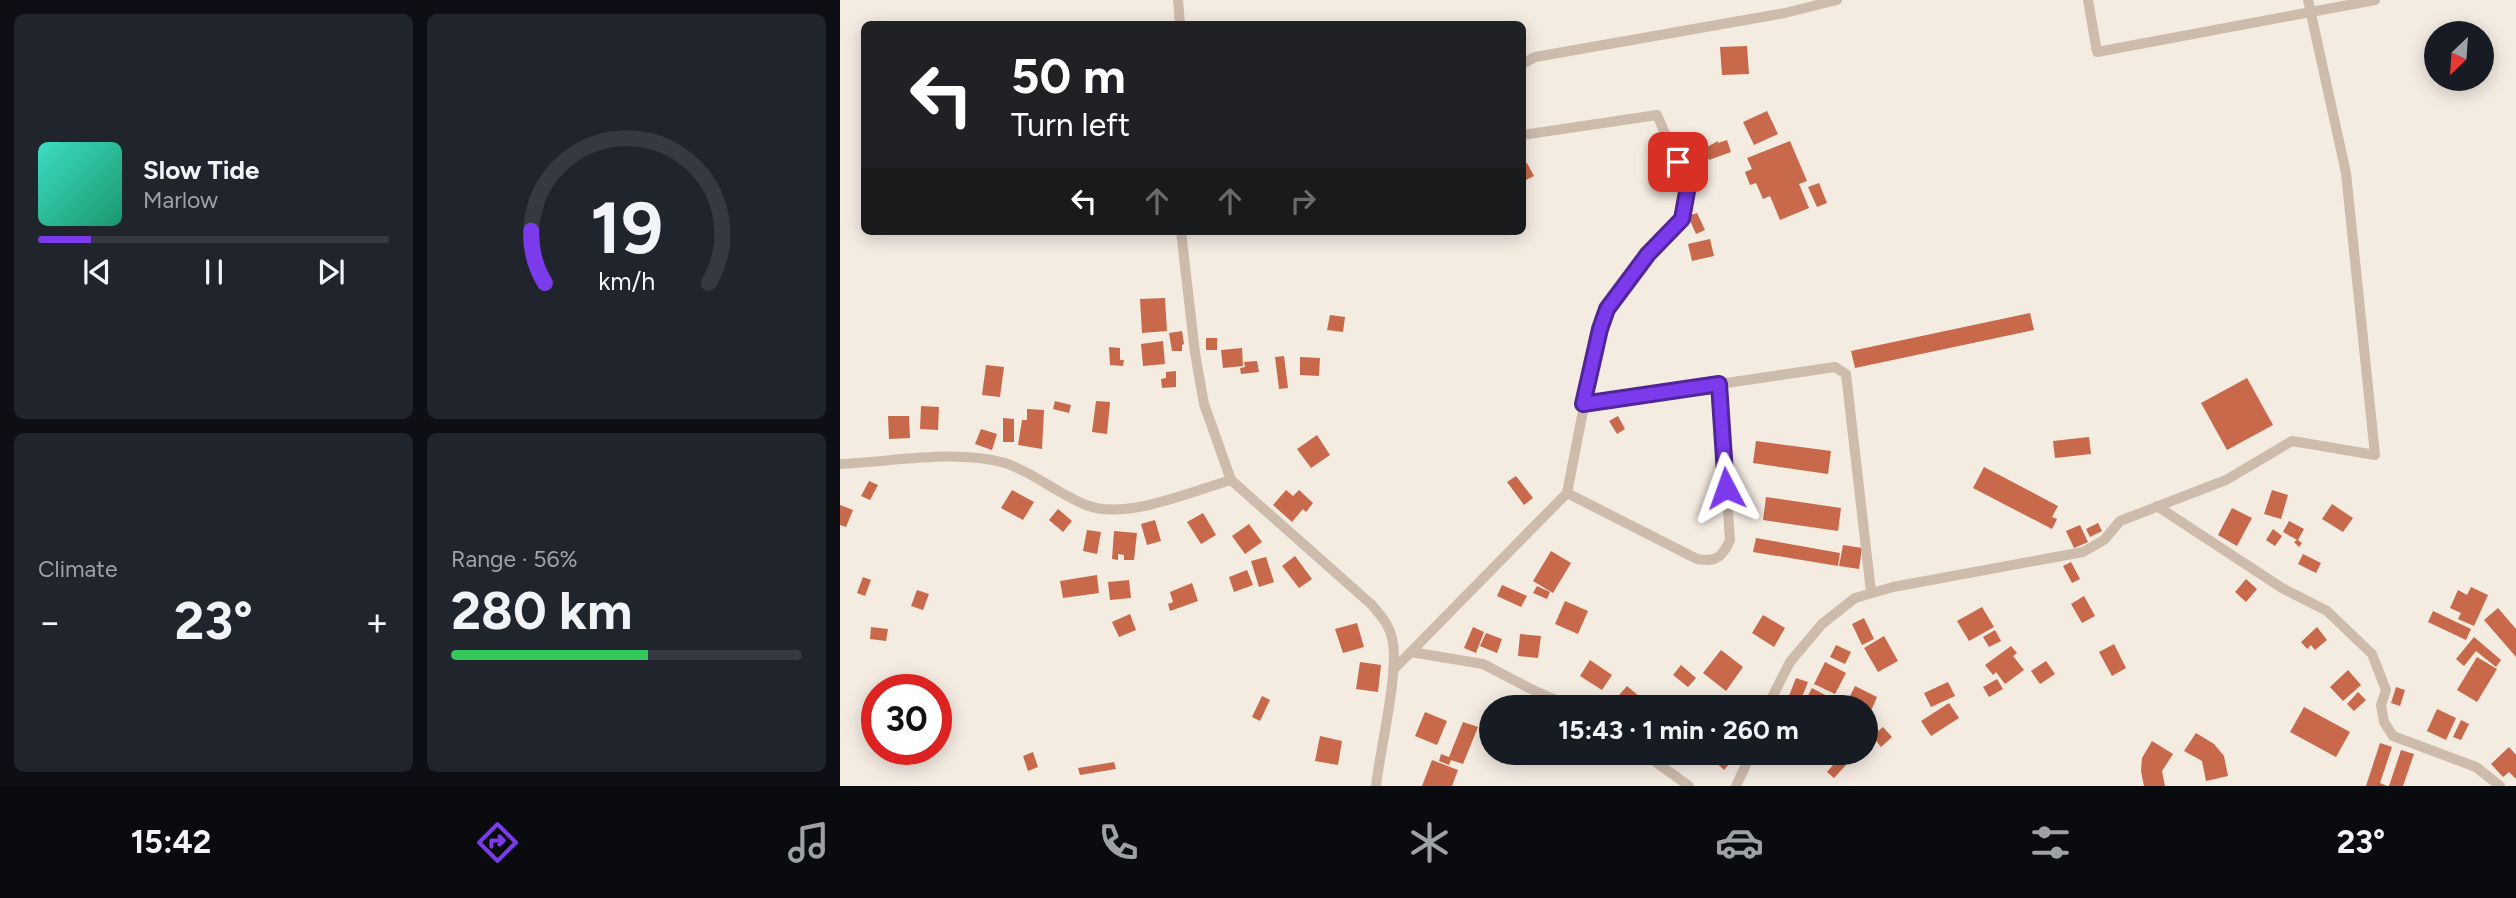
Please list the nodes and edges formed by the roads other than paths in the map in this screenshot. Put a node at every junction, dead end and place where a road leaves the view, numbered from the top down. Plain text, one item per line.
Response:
1 (1178, 0) edge
2 (1837, 0) edge
3 (2088, 0) edge
4 (2308, 0) edge
5 (2375, 0) edge
6 (2311, 14) junction
7 (1180, 21) edge
8 (1526, 62) edge
9 (1526, 134) edge
10 (1182, 235) edge
11 (1719, 384) junction
12 (1583, 404) junction
13 (840, 464) edge
14 (1231, 480) junction
15 (1567, 493) junction
16 (2157, 506) junction
17 (1871, 592) junction
18 (1411, 652) junction
19 (1393, 670) junction
20 (1544, 695) edge
21 (1774, 695) edge
22 (1660, 765) edge
23 (1746, 765) edge
24 (1376, 786) edge
25 (1689, 786) edge
26 (1736, 786) edge
27 (2500, 786) edge

1 - 7 street
2 - 8 street
3 - 6 street
4 - 6 street
5 - 6 street
6 - 16 street
9 - 12 street
10 - 14 street
11 - 12 street
11 - 15 street
11 - 17 street
12 - 15 street
13 - 14 street
14 - 19 street
15 - 18 street
16 - 17 street
16 - 27 street
17 - 21 street
18 - 19 street
18 - 20 street
19 - 24 street
22 - 25 street
23 - 26 street

